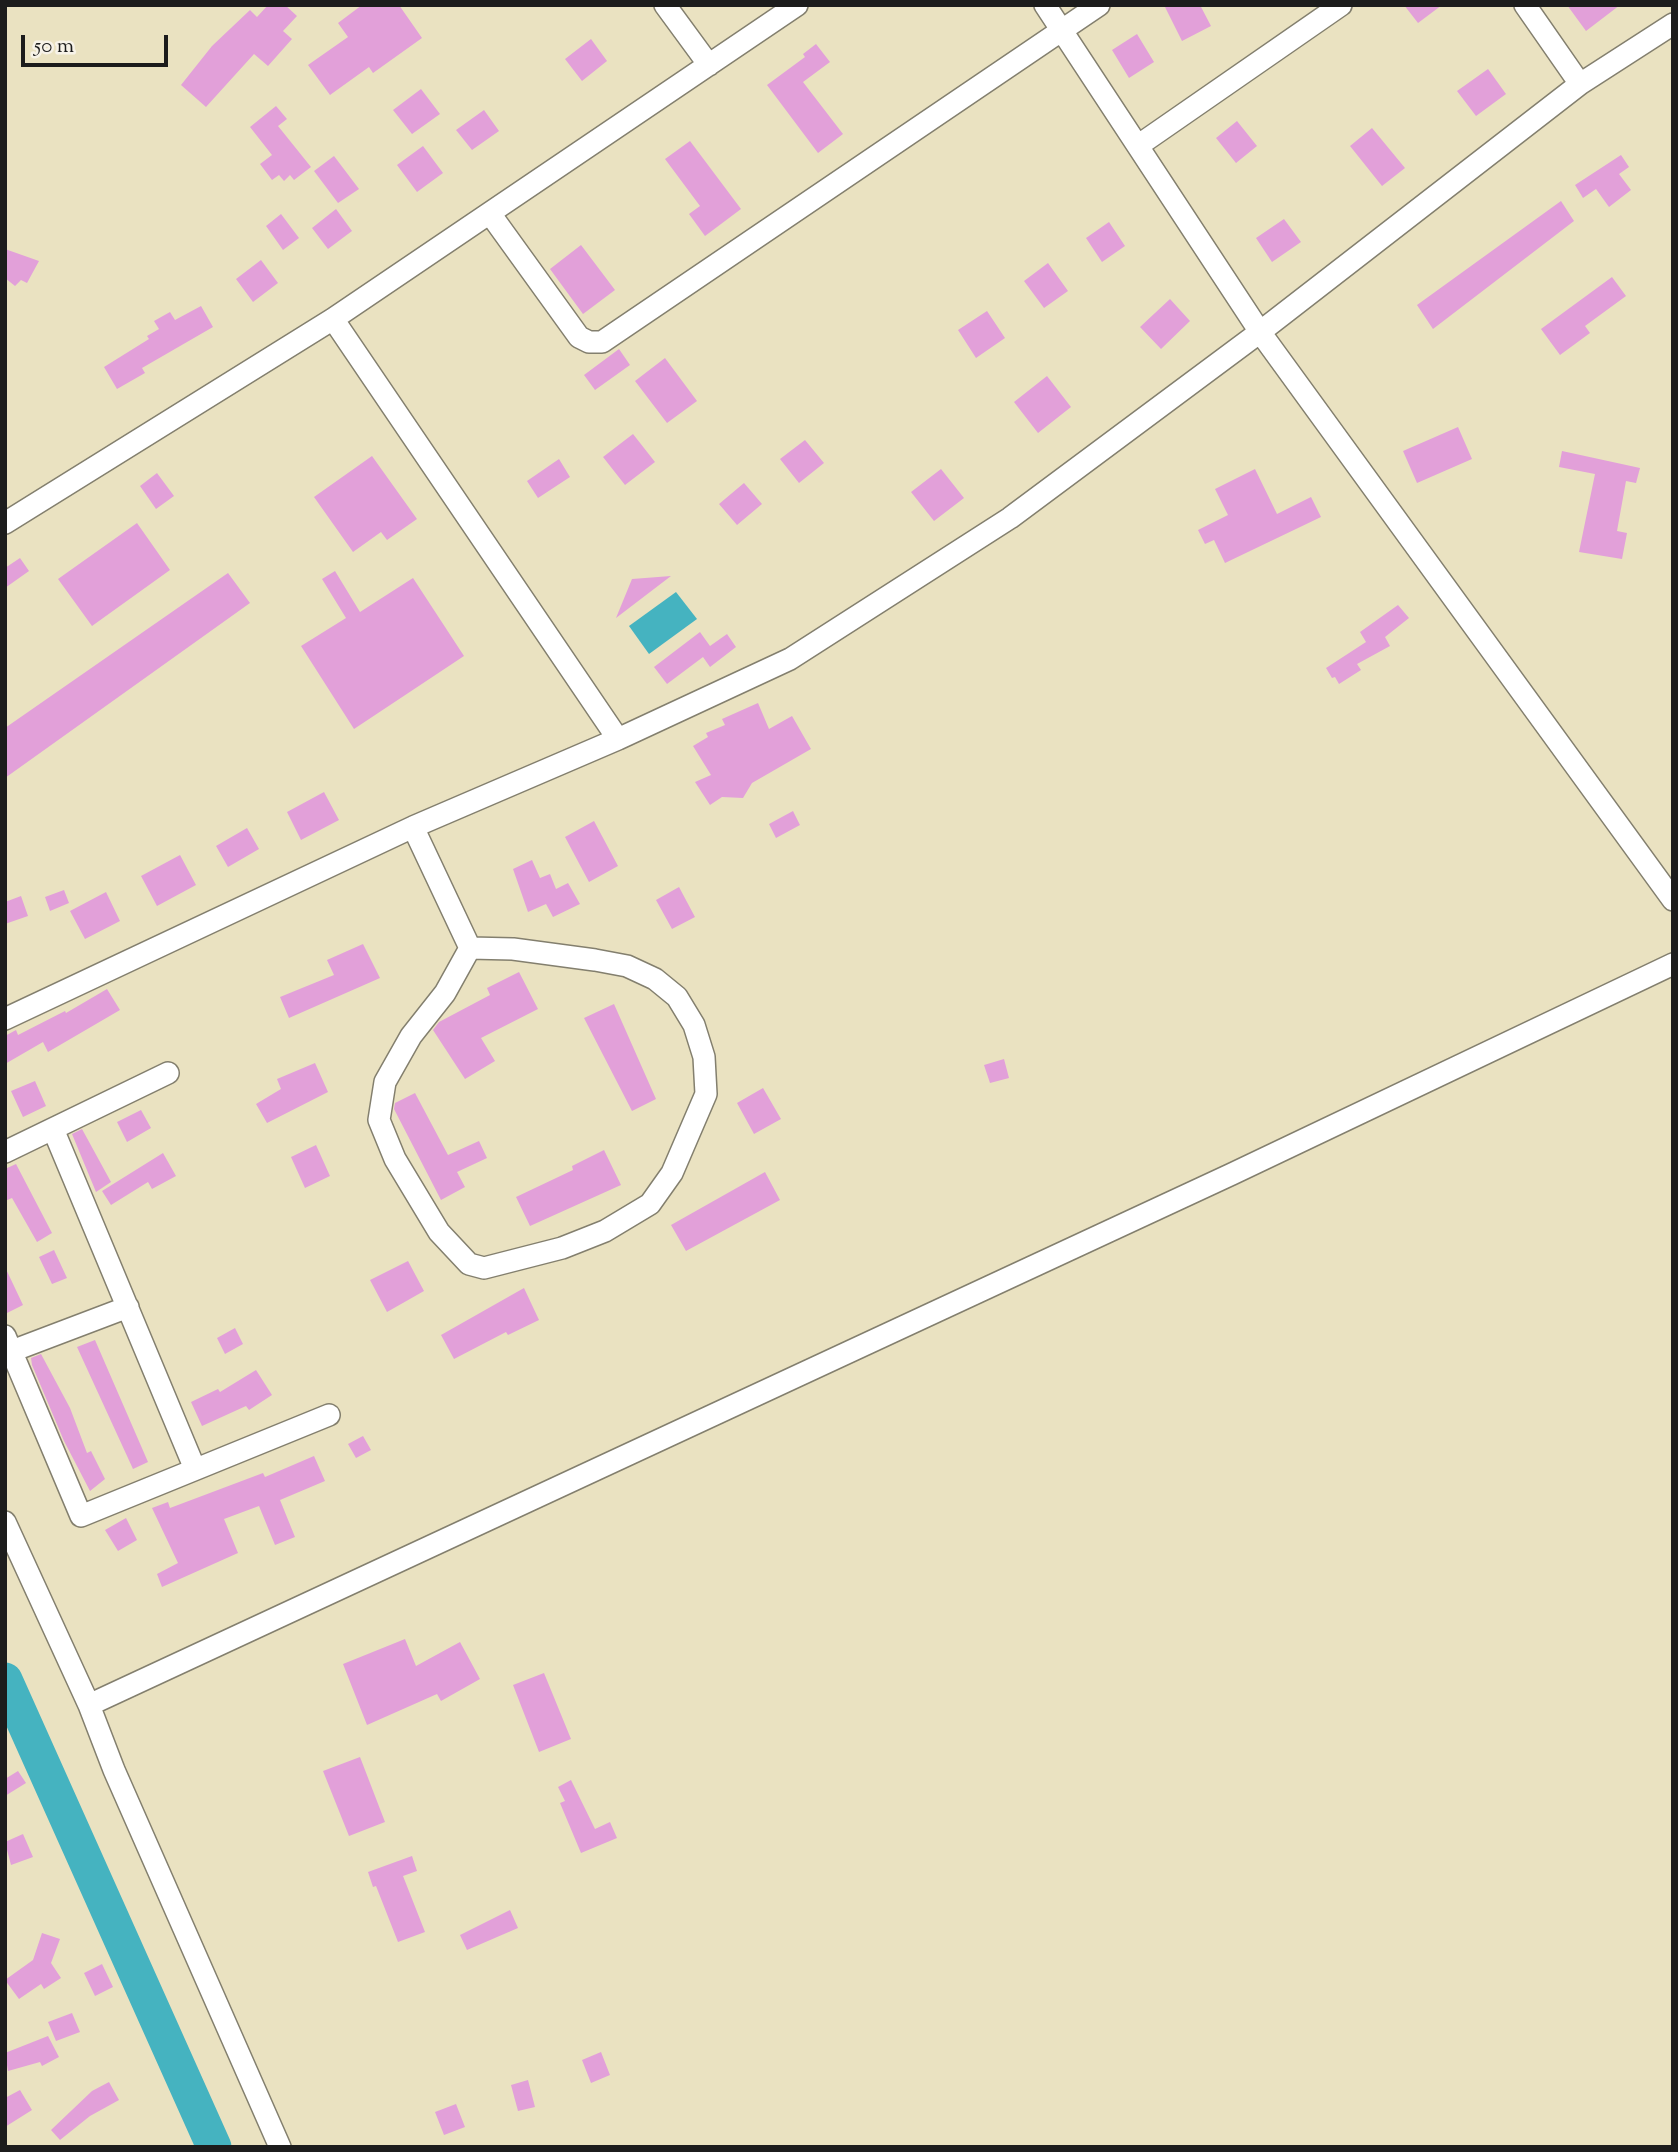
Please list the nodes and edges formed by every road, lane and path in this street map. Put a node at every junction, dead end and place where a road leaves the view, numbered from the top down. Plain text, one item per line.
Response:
1 (665, 5) edge
2 (797, 5) edge
3 (1045, 5) edge
4 (1099, 5) edge
5 (1341, 5) edge
6 (1524, 5) edge
7 (1673, 24) edge
8 (1063, 31) junction
9 (709, 65) junction
10 (1580, 84) junction
11 (1139, 145) junction
12 (491, 215) junction
13 (333, 319) junction
14 (1260, 332) junction
15 (5, 523) edge
16 (618, 739) junction
17 (413, 827) junction
18 (1673, 901) edge
19 (470, 948) junction
20 (1673, 964) edge
21 (5, 1019) edge
22 (168, 1073) dead end
23 (53, 1129) junction
24 (5, 1152) edge
25 (128, 1307) junction
26 (9, 1343) edge
27 (329, 1415) dead end
28 (195, 1469) junction
29 (5, 1522) edge
30 (89, 1705) junction
31 (280, 2147) edge

1 - 9 street
2 - 9 street
3 - 8 street
4 - 8 street
5 - 11 street
6 - 10 street
7 - 10 street
8 - 11 street
8 - 12 street
9 - 12 street
10 - 14 street
11 - 14 street
12 - 13 street
13 - 15 street
13 - 16 street
14 - 16 street
14 - 18 street
16 - 17 street
17 - 19 street
17 - 21 street
19 - 19 street
20 - 30 street
22 - 23 street
23 - 24 street
23 - 25 street
25 - 26 street
25 - 28 street
26 - 28 street
27 - 28 street
29 - 30 street
30 - 31 street

